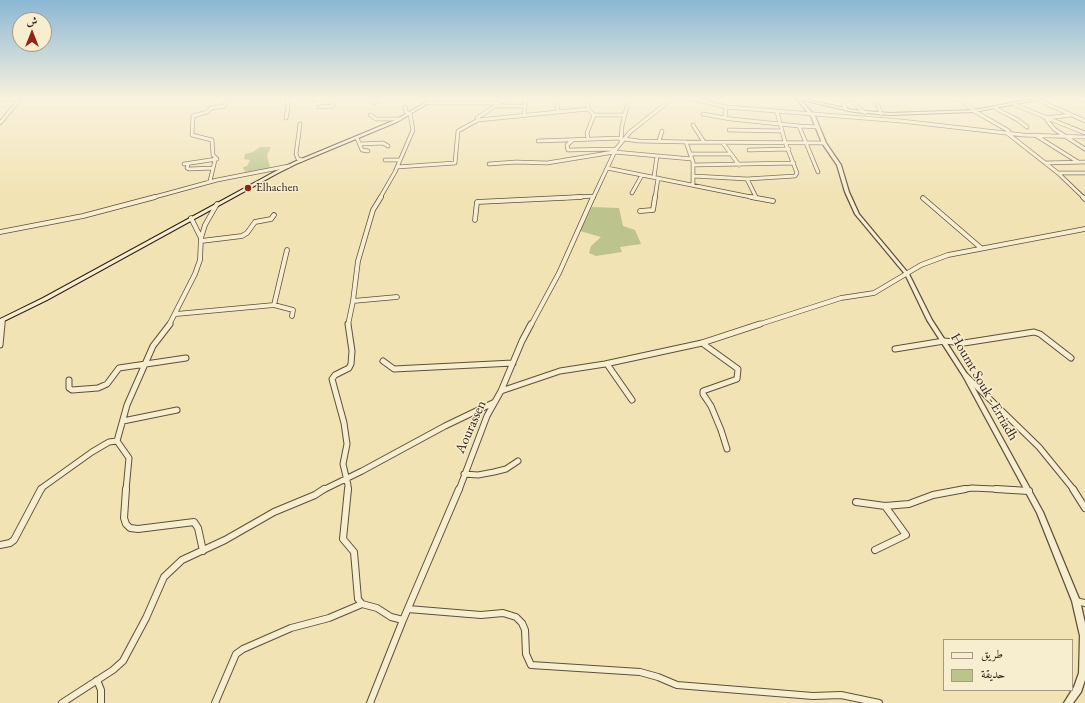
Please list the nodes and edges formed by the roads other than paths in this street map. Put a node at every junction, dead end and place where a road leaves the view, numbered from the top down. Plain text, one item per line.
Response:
1 (621, 130) edge
2 (192, 131) edge
3 (300, 131) edge
4 (373, 131) edge
5 (413, 131) edge
6 (458, 131) edge
7 (588, 131) edge
8 (625, 131) edge
9 (662, 131) dead end
10 (697, 131) edge
11 (772, 131) edge
12 (782, 131) joint
13 (801, 131) edge
14 (819, 131) edge
15 (995, 131) edge
16 (1008, 131) edge
17 (1056, 131) edge
18 (630, 132) joint
19 (1006, 132) junction
20 (1012, 133) junction
21 (1035, 135) junction
22 (1063, 136) junction
23 (1085, 137) edge
24 (357, 138) junction
25 (588, 139) junction
26 (622, 139) junction
27 (573, 140) junction
28 (659, 140) junction
29 (538, 141) dead end
30 (686, 142) junction
31 (704, 142) junction
32 (786, 142) junction
33 (723, 143) junction
34 (805, 143) junction
35 (361, 144) junction
36 (824, 144) junction
37 (388, 146) dead end
38 (1085, 149) edge
39 (749, 150) dead end
40 (789, 150) junction
41 (368, 151) dead end
42 (615, 151) junction
43 (690, 154) junction
44 (730, 154) junction
45 (657, 156) junction
46 (692, 159) junction
47 (215, 160) junction
48 (302, 160) junction
49 (386, 160) dead end
50 (399, 160) junction
51 (1078, 162) junction
52 (1085, 162) edge
53 (794, 163) junction
54 (1044, 163) junction
55 (184, 164) dead end
56 (188, 164) junction
57 (489, 164) dead end
58 (693, 165) junction
59 (739, 165) junction
60 (290, 166) junction
61 (397, 167) junction
62 (213, 168) junction
63 (607, 168) junction
64 (818, 172) dead end
65 (1058, 173) junction
66 (1085, 173) edge
67 (642, 175) junction
68 (694, 176) junction
69 (656, 177) junction
70 (747, 179) junction
71 (210, 181) junction
72 (693, 185) junction
73 (632, 193) dead end
74 (594, 196) junction
75 (756, 197) junction
76 (923, 198) dead end
77 (1085, 200) edge
78 (773, 201) dead end
79 (217, 204) junction
80 (640, 211) dead end
81 (274, 215) dead end
82 (191, 218) junction
83 (475, 220) dead end
84 (1085, 228) edge
85 (0, 232) edge
86 (201, 240) junction
87 (981, 248) junction
88 (288, 250) dead end
89 (907, 274) junction
90 (397, 298) dead end
91 (353, 301) junction
92 (274, 306) junction
93 (176, 314) junction
94 (292, 316) dead end
95 (1, 320) edge
96 (944, 341) junction
97 (702, 343) junction
98 (0, 345) edge
99 (895, 349) dead end
100 (186, 358) dead end
101 (1071, 358) dead end
102 (383, 361) dead end
103 (513, 363) junction
104 (145, 364) junction
105 (607, 364) junction
106 (965, 375) junction
107 (69, 380) dead end
108 (501, 391) junction
109 (632, 400) dead end
110 (495, 402) junction
111 (177, 410) dead end
112 (123, 421) junction
113 (117, 441) junction
114 (727, 449) dead end
115 (518, 461) dead end
116 (464, 474) junction
117 (346, 479) junction
118 (1029, 491) junction
119 (856, 502) dead end
120 (885, 506) junction
121 (1085, 508) edge
122 (0, 545) edge
123 (202, 550) junction
124 (876, 550) dead end
125 (1076, 601) junction
126 (1085, 603) edge
127 (362, 604) junction
128 (408, 609) junction
129 (403, 620) junction
130 (97, 680) junction
131 (62, 703) edge
132 (101, 703) edge
133 (215, 703) edge
134 (370, 703) edge
135 (879, 703) edge
136 (1068, 703) edge

1 - 26 street
2 - 47 street
3 - 48 street
4 - 24 main road
5 - 50 street
6 - 61 street
7 - 25 street
8 - 18 street
9 - 28 street
10 - 31 street
11 - 12 street
12 - 32 street
13 - 34 street
14 - 36 street, Houmt Souk - Erriadh
15 - 19 street
16 - 20 street
17 - 22 street
18 - 26 street, Aourassen
19 - 20 street
19 - 54 street
20 - 21 street
21 - 22 street
21 - 51 street
22 - 23 street
22 - 38 street
24 - 35 street
24 - 48 main road
25 - 26 street
25 - 27 street
26 - 28 street
26 - 42 street, Aourassen
27 - 29 street
27 - 42 street
28 - 30 street
30 - 31 street
30 - 43 street
31 - 33 street
32 - 33 street
32 - 34 street
32 - 40 street
33 - 44 street
34 - 36 street
34 - 64 street
35 - 37 street
35 - 41 street
36 - 89 street, Houmt Souk - Erriadh
39 - 40 street
40 - 53 street
42 - 45 street
42 - 57 street
42 - 63 street, Aourassen
43 - 44 street
43 - 46 street
44 - 59 street
45 - 46 street
45 - 69 street
46 - 58 street
47 - 56 street
47 - 62 street
48 - 60 main road
49 - 50 street
50 - 61 street
51 - 52 street
51 - 54 street
53 - 59 street
53 - 70 street
54 - 65 street
55 - 56 street
56 - 62 street
58 - 59 street
58 - 68 street
60 - 71 street
60 - 79 main road
61 - 91 street
62 - 71 street
63 - 67 street
63 - 74 street, Aourassen
65 - 66 street
65 - 77 street
67 - 69 street
67 - 73 street
68 - 70 street
68 - 72 street
69 - 72 street
69 - 80 street
70 - 75 street
71 - 85 street
72 - 75 street
74 - 83 street
74 - 103 street, Aourassen
75 - 78 street
76 - 87 street
79 - 82 main road
79 - 86 street
81 - 86 street
82 - 86 street
82 - 95 main road
84 - 87 street
86 - 93 street
87 - 89 street
88 - 92 street
89 - 96 street, Houmt Souk - Erriadh
89 - 97 street
90 - 91 street
91 - 117 street
92 - 93 street
92 - 94 street
93 - 104 street
95 - 98 street
96 - 99 street
96 - 101 street
96 - 106 street, Houmt Souk - Erriadh
97 - 105 street
97 - 114 street
100 - 104 street
102 - 103 street
103 - 108 street, Aourassen
104 - 107 street
104 - 112 street
105 - 108 street
105 - 109 street
106 - 118 street, Houmt Souk - Erriadh
106 - 121 street
108 - 110 street, Aourassen
110 - 116 street, Aourassen
110 - 117 street
111 - 112 street
112 - 113 street
113 - 122 street
113 - 123 street
115 - 116 street
116 - 128 street, Aourassen
117 - 123 street
117 - 127 street
118 - 120 street
118 - 125 street, Houmt Souk - Erriadh
119 - 120 street
120 - 124 street
123 - 130 street
125 - 126 street
125 - 136 street, Houmt Souk - Erriadh
127 - 129 street
127 - 133 street
128 - 129 street, Aourassen
128 - 135 street
129 - 134 street, Aourassen
130 - 131 street
130 - 132 street

